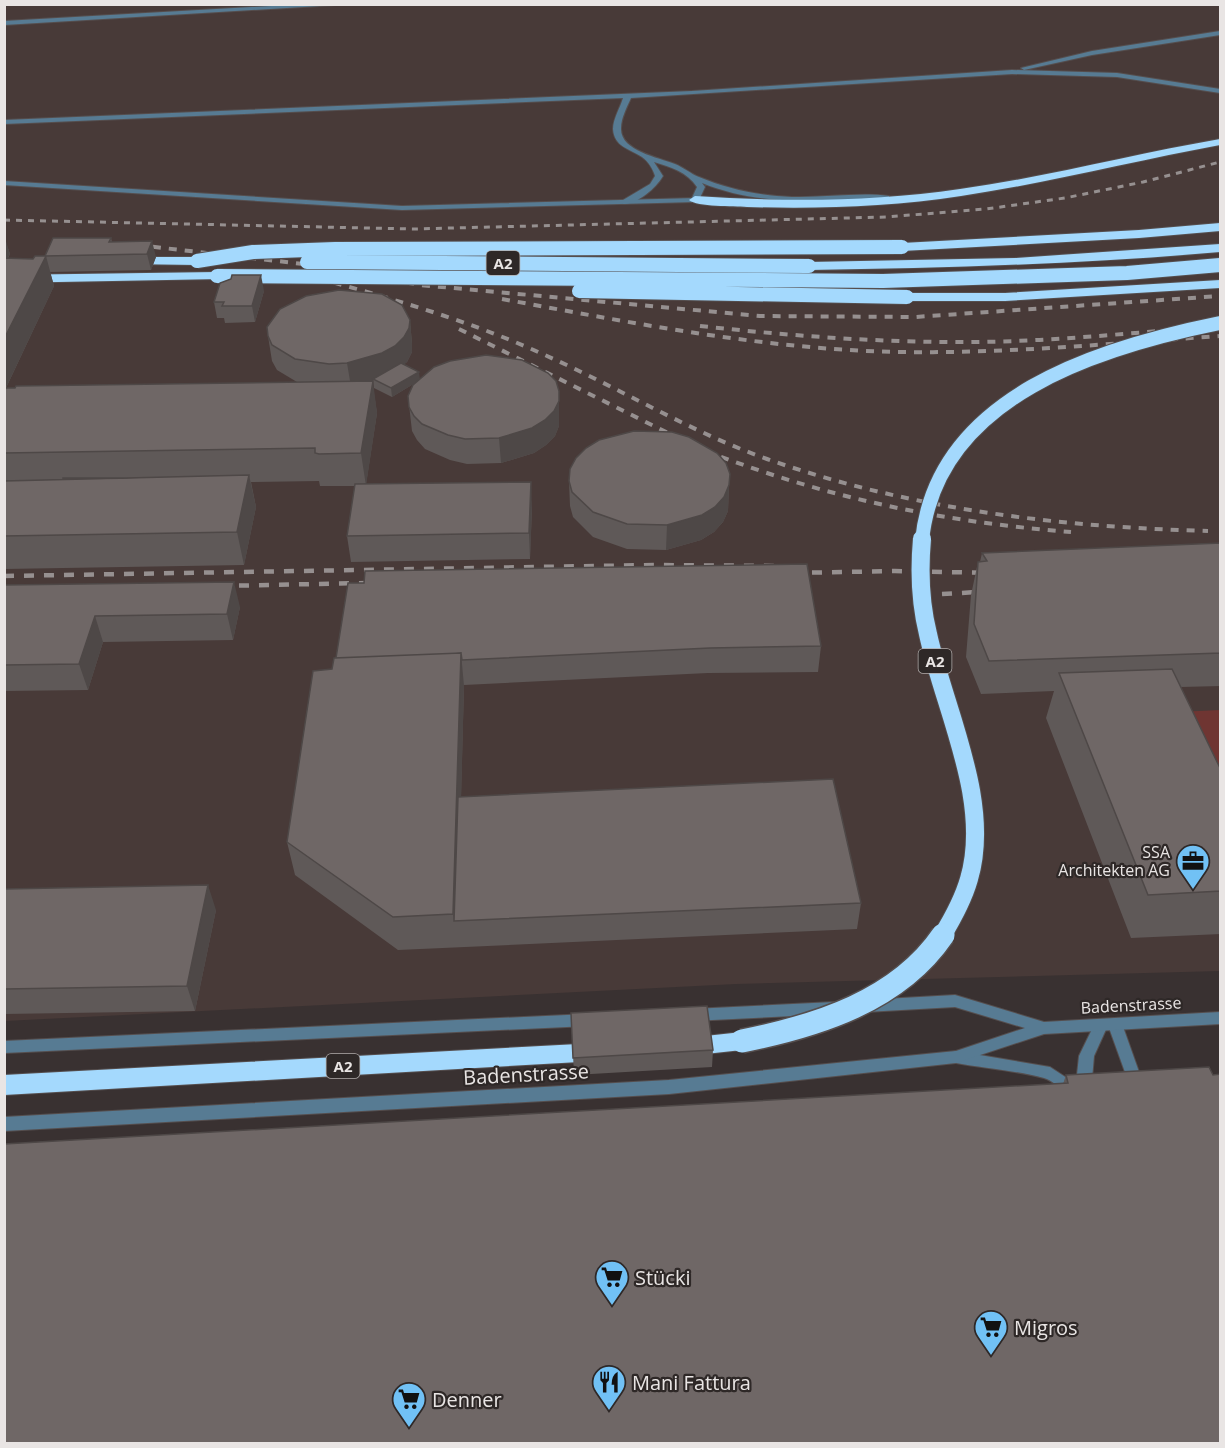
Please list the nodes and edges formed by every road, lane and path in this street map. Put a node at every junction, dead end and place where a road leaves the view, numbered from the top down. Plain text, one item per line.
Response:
1 (350, 4) edge
2 (4, 24) edge
3 (1221, 33) edge
4 (1012, 72) junction
5 (1221, 91) edge
6 (628, 95) junction
7 (4, 122) edge
8 (1221, 142) edge
9 (643, 154) junction
10 (699, 179) junction
11 (4, 183) edge
12 (921, 197) junction
13 (695, 200) junction
14 (626, 202) junction
15 (1221, 227) edge
16 (1221, 248) edge
17 (119, 261) edge
18 (197, 261) junction
19 (1221, 265) edge
20 (217, 276) junction
21 (4, 279) edge
22 (1221, 284) edge
23 (1221, 323) edge
24 (672, 1016) edge
25 (1221, 1018) edge
26 (601, 1019) edge
27 (1108, 1025) junction
28 (1044, 1028) junction
29 (4, 1047) edge
30 (661, 1049) edge
31 (617, 1051) edge
32 (956, 1057) junction
33 (4, 1085) edge
34 (1140, 1095) edge
35 (4, 1124) edge

1 - 2 street
3 - 4 street
4 - 5 street
4 - 6 street
6 - 7 street
6 - 9 street
8 - 12 highway
9 - 10 street
9 - 14 street
10 - 12 street
10 - 13 street
11 - 14 street
12 - 13 highway
13 - 14 street
15 - 18 highway, bridge
16 - 18 highway, A2, bridge
17 - 18 highway, A2
19 - 20 highway, A2, bridge
20 - 21 highway, A2
20 - 22 highway, bridge
23 - 30 highway, A2, bridge
24 - 28 street, Badenstrasse
25 - 27 street, Badenstrasse
26 - 29 street
27 - 28 street, Badenstrasse
27 - 32 street
27 - 34 street
28 - 32 street, Badenstrasse
31 - 33 highway, A2
32 - 35 street, Badenstrasse

